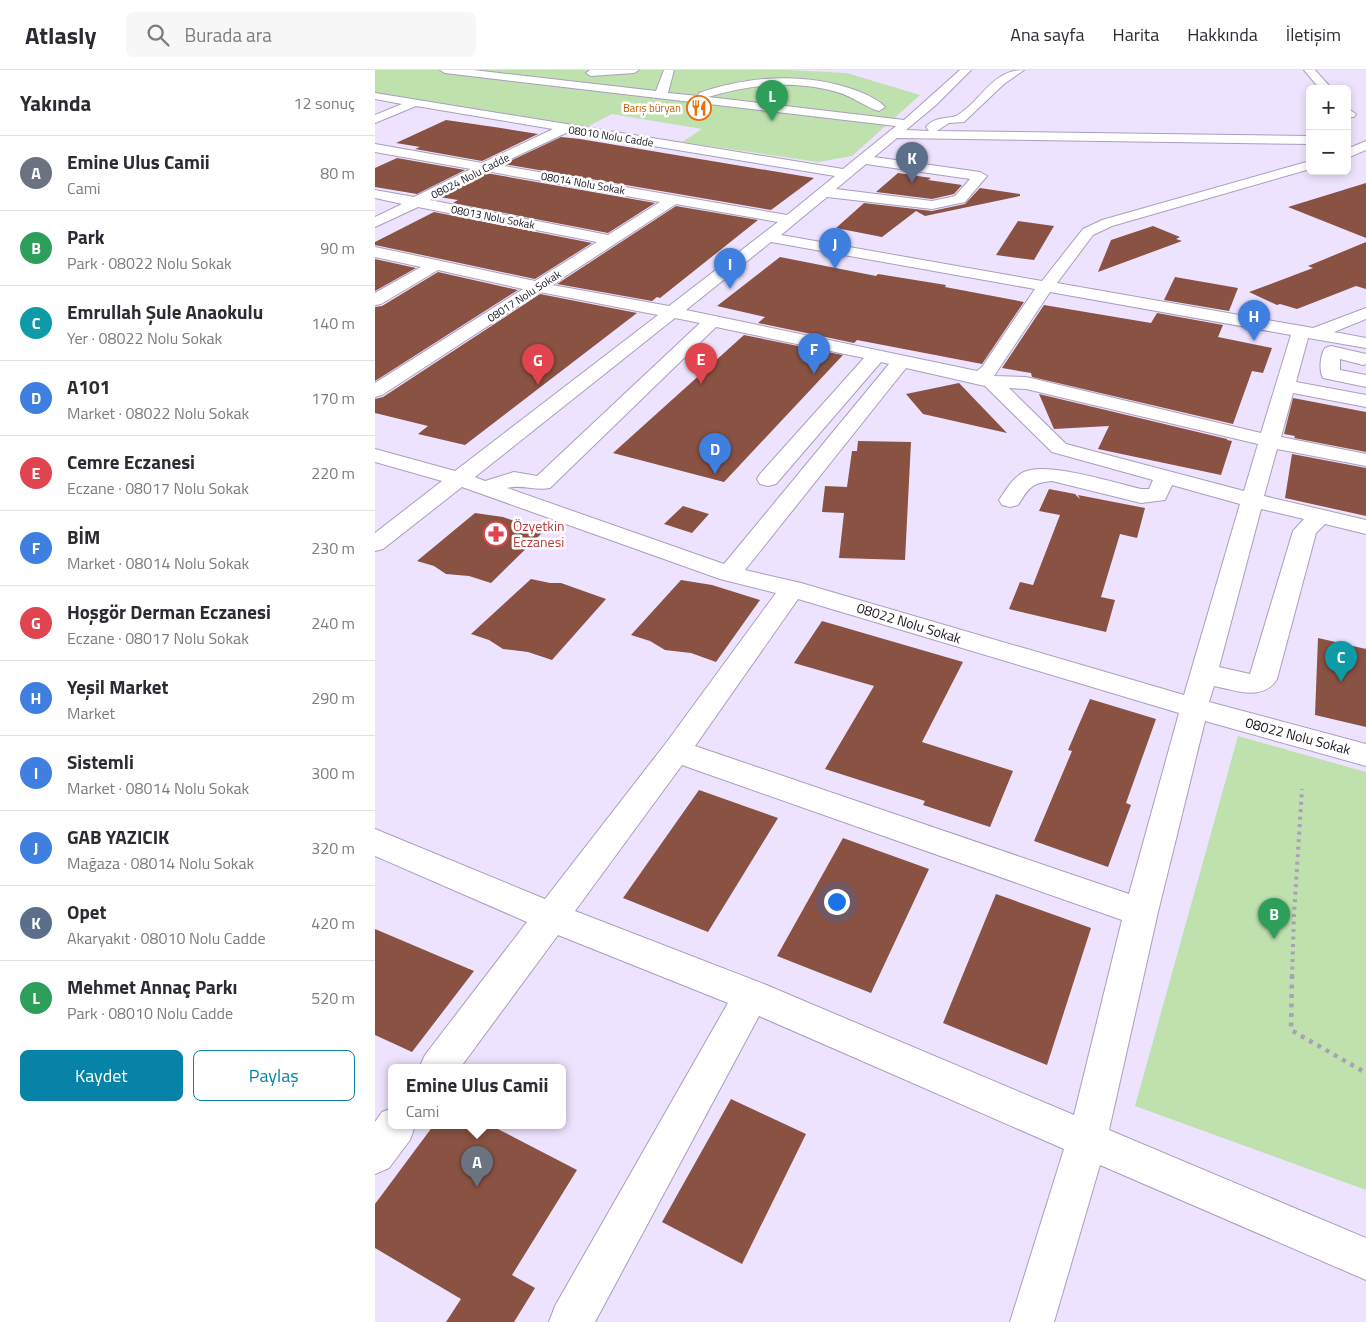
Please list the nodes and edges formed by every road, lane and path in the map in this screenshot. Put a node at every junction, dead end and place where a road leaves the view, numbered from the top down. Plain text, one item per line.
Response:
1 (445, 70) edge
2 (544, 70) edge
3 (634, 70) edge
4 (951, 70) edge
5 (966, 70) edge
6 (1019, 70) edge
7 (1309, 70) edge
8 (513, 71) edge
9 (979, 71) edge
10 (577, 72) dead end
11 (496, 74) junction
12 (655, 75) edge
13 (945, 82) junction
14 (1322, 85) edge
15 (609, 88) junction
16 (711, 92) junction
17 (661, 94) junction
18 (756, 95) dead end
19 (375, 96) edge
20 (863, 97) junction
21 (694, 99) junction
22 (829, 99) dead end
23 (415, 103) junction
24 (933, 103) junction
25 (879, 106) dead end
26 (375, 119) edge
27 (960, 119) junction
28 (565, 129) junction
29 (901, 129) junction
30 (1306, 133) edge
31 (941, 134) junction
32 (1360, 139) edge
33 (1306, 140) edge
34 (375, 148) edge
35 (1351, 149) edge
36 (863, 160) junction
37 (486, 166) junction
38 (1306, 166) edge
39 (846, 174) junction
40 (980, 176) junction
41 (995, 185) dead end
42 (824, 192) junction
43 (375, 194) edge
44 (960, 199) junction
45 (673, 200) junction
46 (418, 202) junction
47 (979, 202) dead end
48 (790, 220) junction
49 (375, 223) edge
50 (767, 237) junction
51 (610, 240) junction
52 (375, 252) edge
53 (435, 265) junction
54 (1046, 286) junction
55 (538, 287) junction
56 (375, 300) edge
57 (672, 312) junction
58 (1366, 313) edge
59 (713, 320) junction
60 (1308, 333) junction
61 (1366, 343) edge
62 (876, 356) junction
63 (1366, 360) edge
64 (901, 362) junction
65 (987, 380) junction
66 (1360, 380) edge
67 (1286, 386) junction
68 (375, 391) edge
69 (1359, 400) edge
70 (1270, 441) junction
71 (375, 455) edge
72 (1366, 460) edge
73 (1165, 477) junction
74 (457, 478) junction
75 (769, 479) dead end
76 (484, 488) junction
77 (1010, 500) dead end
78 (1252, 500) junction
79 (1321, 516) junction
80 (1366, 527) edge
81 (375, 544) edge
82 (729, 574) junction
83 (793, 589) junction
84 (1203, 674) junction
85 (1194, 708) junction
86 (676, 751) junction
87 (1366, 754) edge
88 (1302, 789) dead end
89 (375, 842) edge
90 (1141, 912) junction
91 (551, 917) junction
92 (751, 996) junction
93 (441, 1064) edge
94 (1366, 1073) edge
95 (394, 1129) edge
96 (1087, 1140) junction
97 (375, 1154) edge
98 (1366, 1259) edge
99 (571, 1322) edge
100 (1032, 1322) edge

1 - 11 street
2 - 8 street
3 - 10 street
4 - 13 street
5 - 13 street
6 - 27 street
7 - 14 street
8 - 11 street
9 - 13 street
11 - 15 street
12 - 15 street
12 - 17 street
13 - 24 street
15 - 17 street
16 - 18 street
16 - 20 street
16 - 21 street
17 - 21 street
19 - 23 street, 08010 Nolu Cadde
20 - 22 street
20 - 25 street
21 - 29 street
23 - 26 street
23 - 28 street, 08010 Nolu Cadde
24 - 27 street
24 - 29 street
27 - 30 street
27 - 31 street
28 - 37 street, 08024 Nolu Cadde
28 - 39 street, 08010 Nolu Cadde
29 - 31 street
29 - 36 street
31 - 33 street
32 - 35 street
34 - 37 street, 08014 Nolu Sokak
36 - 39 street
36 - 40 street
37 - 45 street, 08014 Nolu Sokak
37 - 46 street, 08024 Nolu Cadde
38 - 54 street
39 - 42 street
40 - 41 street
40 - 44 street
42 - 44 street
42 - 48 street
43 - 46 street, 08013 Nolu Sokak
44 - 47 street
45 - 48 street, 08014 Nolu Sokak
45 - 51 street, 08017 Nolu Sokak
46 - 49 street, 08024 Nolu Cadde
46 - 51 street, 08013 Nolu Sokak
48 - 50 street
50 - 54 street
50 - 57 street
51 - 55 street, 08017 Nolu Sokak
52 - 53 street
53 - 55 street
53 - 56 street
54 - 60 street
54 - 65 street
55 - 57 street
55 - 68 street, 08017 Nolu Sokak
57 - 59 street
57 - 74 street
58 - 60 street
59 - 62 street
59 - 76 street
60 - 61 street
60 - 67 street
62 - 64 street
62 - 75 street
63 - 66 street
64 - 65 street
64 - 82 street
65 - 70 street
65 - 73 street
66 - 69 street
67 - 69 street
67 - 70 street
70 - 72 street
70 - 78 street
71 - 74 street, 08022 Nolu Sokak
73 - 77 street
73 - 78 street
74 - 76 street, 08022 Nolu Sokak
74 - 81 street
76 - 82 street, 08022 Nolu Sokak
78 - 79 street
78 - 84 street
79 - 80 street
79 - 84 street
82 - 83 street, 08022 Nolu Sokak
83 - 85 street, 08022 Nolu Sokak
83 - 86 street
84 - 85 street
85 - 87 street, 08022 Nolu Sokak
85 - 90 street
86 - 90 street
86 - 91 street
88 - 94 path
89 - 91 street
90 - 96 street
91 - 92 street
91 - 93 street
92 - 96 street
92 - 99 street
95 - 97 street
96 - 98 street
96 - 100 street

